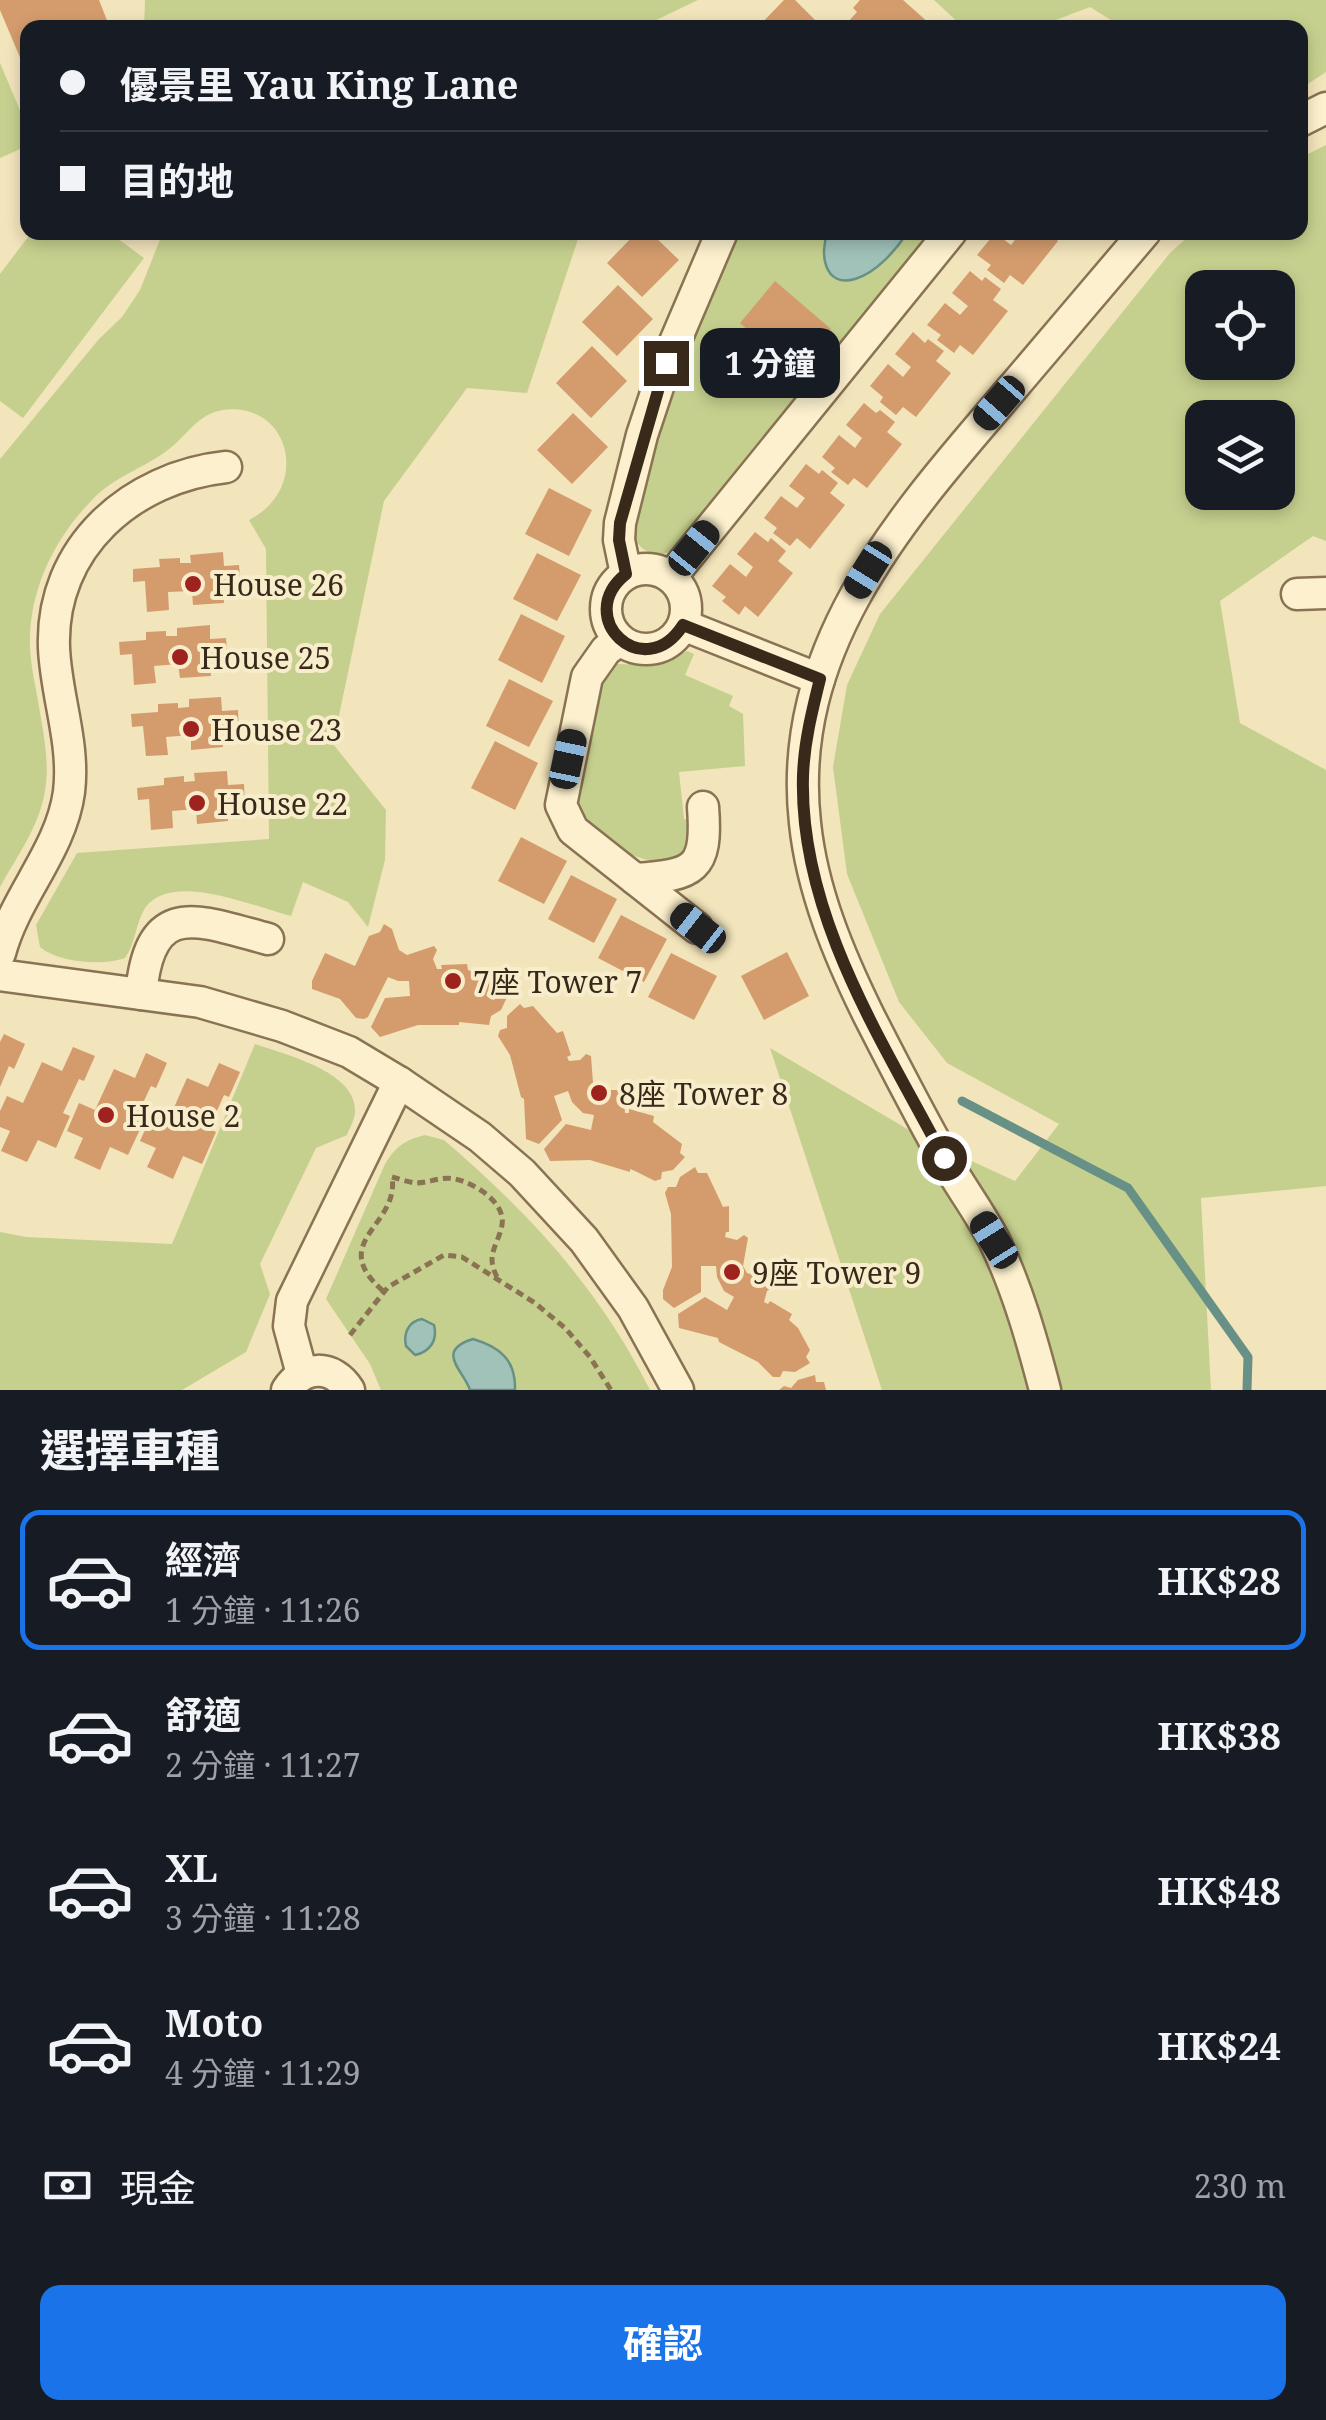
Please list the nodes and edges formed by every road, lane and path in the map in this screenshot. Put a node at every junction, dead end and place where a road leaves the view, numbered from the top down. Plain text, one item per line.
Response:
1 (719, 240) edge
2 (944, 240) edge
3 (1138, 240) edge
4 (226, 467) dead end
5 (626, 574) junction
6 (670, 577) junction
7 (683, 625) junction
8 (620, 640) junction
9 (820, 679) junction
10 (703, 807) dead end
11 (635, 879) junction
12 (698, 928) dead end
13 (268, 940) dead end
14 (0, 953) edge
15 (0, 975) edge
16 (142, 994) junction
17 (398, 1082) junction
18 (385, 1164) dead end
19 (392, 1177) junction
20 (502, 1283) junction
21 (383, 1291) junction
22 (350, 1335) dead end
23 (294, 1382) edge
24 (349, 1390) edge
25 (611, 1390) edge
26 (678, 1390) edge
27 (1045, 1390) edge

1 - 5 street
2 - 6 street
3 - 9 street
4 - 14 street
5 - 6 street
5 - 8 street
6 - 7 street
7 - 8 street
7 - 9 street
8 - 11 street
9 - 27 street
10 - 11 street
11 - 12 street
13 - 16 street
15 - 16 street
16 - 17 street
17 - 23 street
17 - 26 street
18 - 19 path
19 - 20 path
19 - 21 path
20 - 21 path
20 - 25 path
21 - 22 path
23 - 24 street

